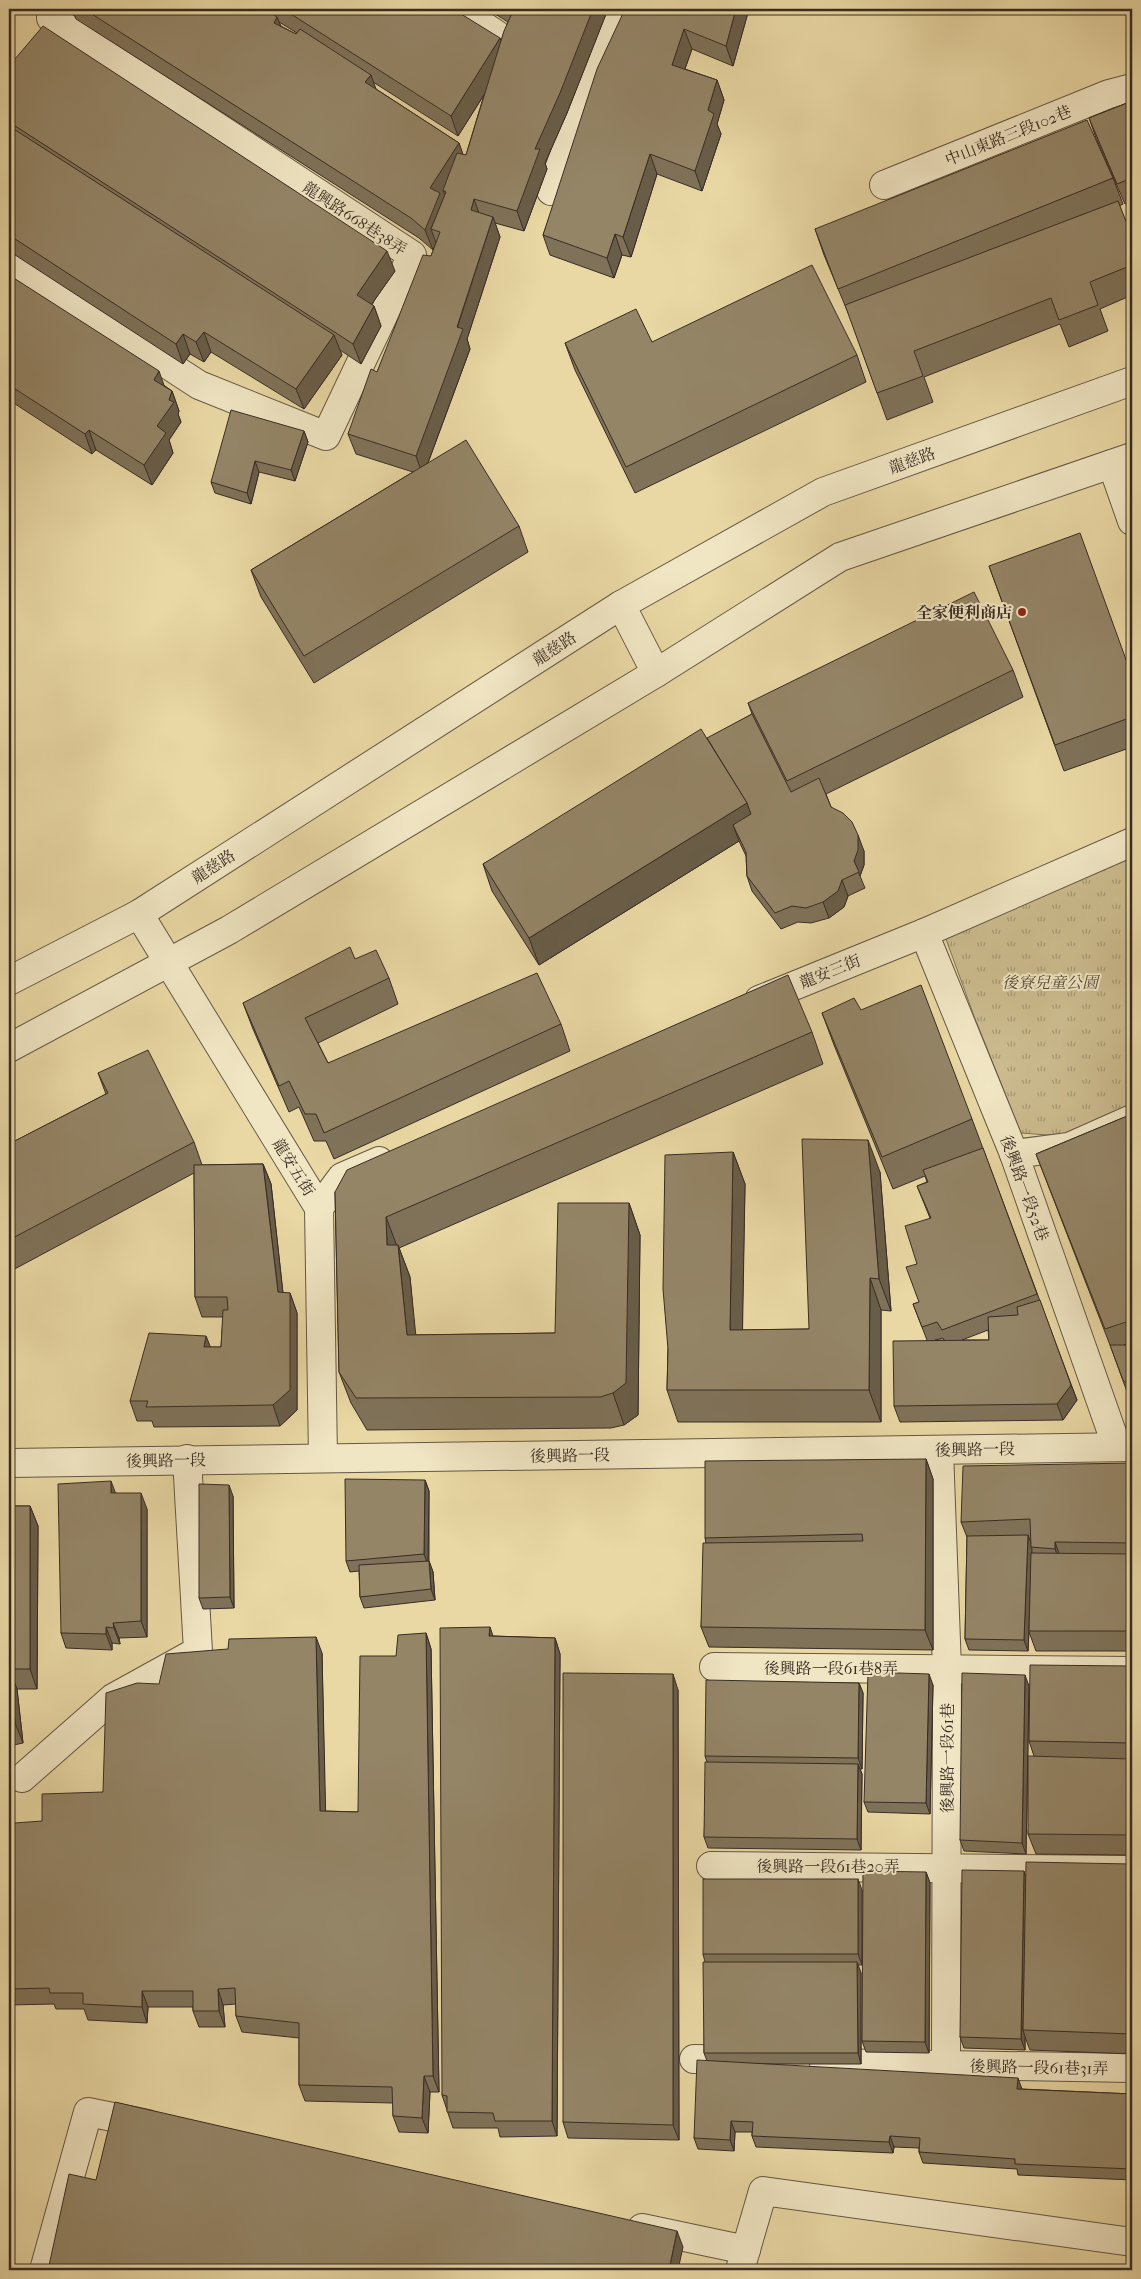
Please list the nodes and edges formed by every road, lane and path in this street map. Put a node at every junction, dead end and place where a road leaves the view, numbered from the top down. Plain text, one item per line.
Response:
1 (458, 9) edge
2 (618, 9) edge
3 (55, 14) edge
4 (497, 35) edge
5 (33, 39) edge
6 (1132, 88) edge
7 (884, 186) dead end
8 (551, 191) dead end
9 (9, 261) edge
10 (1132, 381) edge
11 (1122, 461) edge
12 (1132, 522) edge
13 (622, 605) junction
14 (656, 672) junction
15 (1132, 842) edge
16 (139, 914) junction
17 (924, 933) junction
18 (167, 962) junction
19 (9, 981) edge
20 (738, 1008) edge
21 (9, 1048) edge
22 (1132, 1119) edge
23 (404, 1150) edge
24 (1014, 1154) junction
25 (319, 1208) junction
26 (1125, 1447) edge
27 (939, 1450) junction
28 (323, 1458) junction
29 (187, 1459) junction
30 (9, 1463) edge
31 (714, 1667) dead end
32 (947, 1669) junction
33 (1132, 1671) edge
34 (22, 1778) dead end
35 (710, 1866) dead end
36 (946, 1866) junction
37 (1132, 1870) edge
38 (694, 2059) dead end
39 (771, 2061) edge
40 (800, 2062) edge
41 (946, 2066) junction
42 (1132, 2068) edge
43 (175, 2130) edge
44 (620, 2224) edge
45 (1132, 2242) edge
46 (743, 2260) edge
47 (44, 2270) edge

1 - 4 street
2 - 8 street
3 - 5 street, 龍興路668巷38弄
3 - 9 street, 龍興路668巷38弄
6 - 7 street, 中山東路三段102巷
10 - 13 street, 龍慈路
11 - 12 street
11 - 14 street
13 - 14 street
13 - 16 street, 龍慈路
14 - 18 street
15 - 17 street, 龍安三街
16 - 18 street, 龍安五街
16 - 19 street, 龍慈路
17 - 20 street, 龍安三街
17 - 24 street, 後興路一段52巷
18 - 21 street
18 - 25 street, 龍安五街
22 - 24 street
23 - 25 street
24 - 26 street, 後興路一段52巷
25 - 28 street, 龍安五街
26 - 27 street, 後興路一段
27 - 28 street, 後興路一段
27 - 32 street, 後興路一段61巷
28 - 29 street, 後興路一段
29 - 30 street, 後興路一段
29 - 34 street
31 - 32 street, 後興路一段61巷8弄
32 - 33 street, 後興路一段61巷8弄
32 - 36 street, 後興路一段61巷
35 - 36 street, 後興路一段61巷20弄
36 - 37 street, 後興路一段61巷20弄
36 - 41 street, 後興路一段61巷
38 - 39 street
40 - 41 street, 後興路一段61巷31弄
41 - 42 street, 後興路一段61巷31弄
43 - 47 street
44 - 46 street
45 - 46 street

